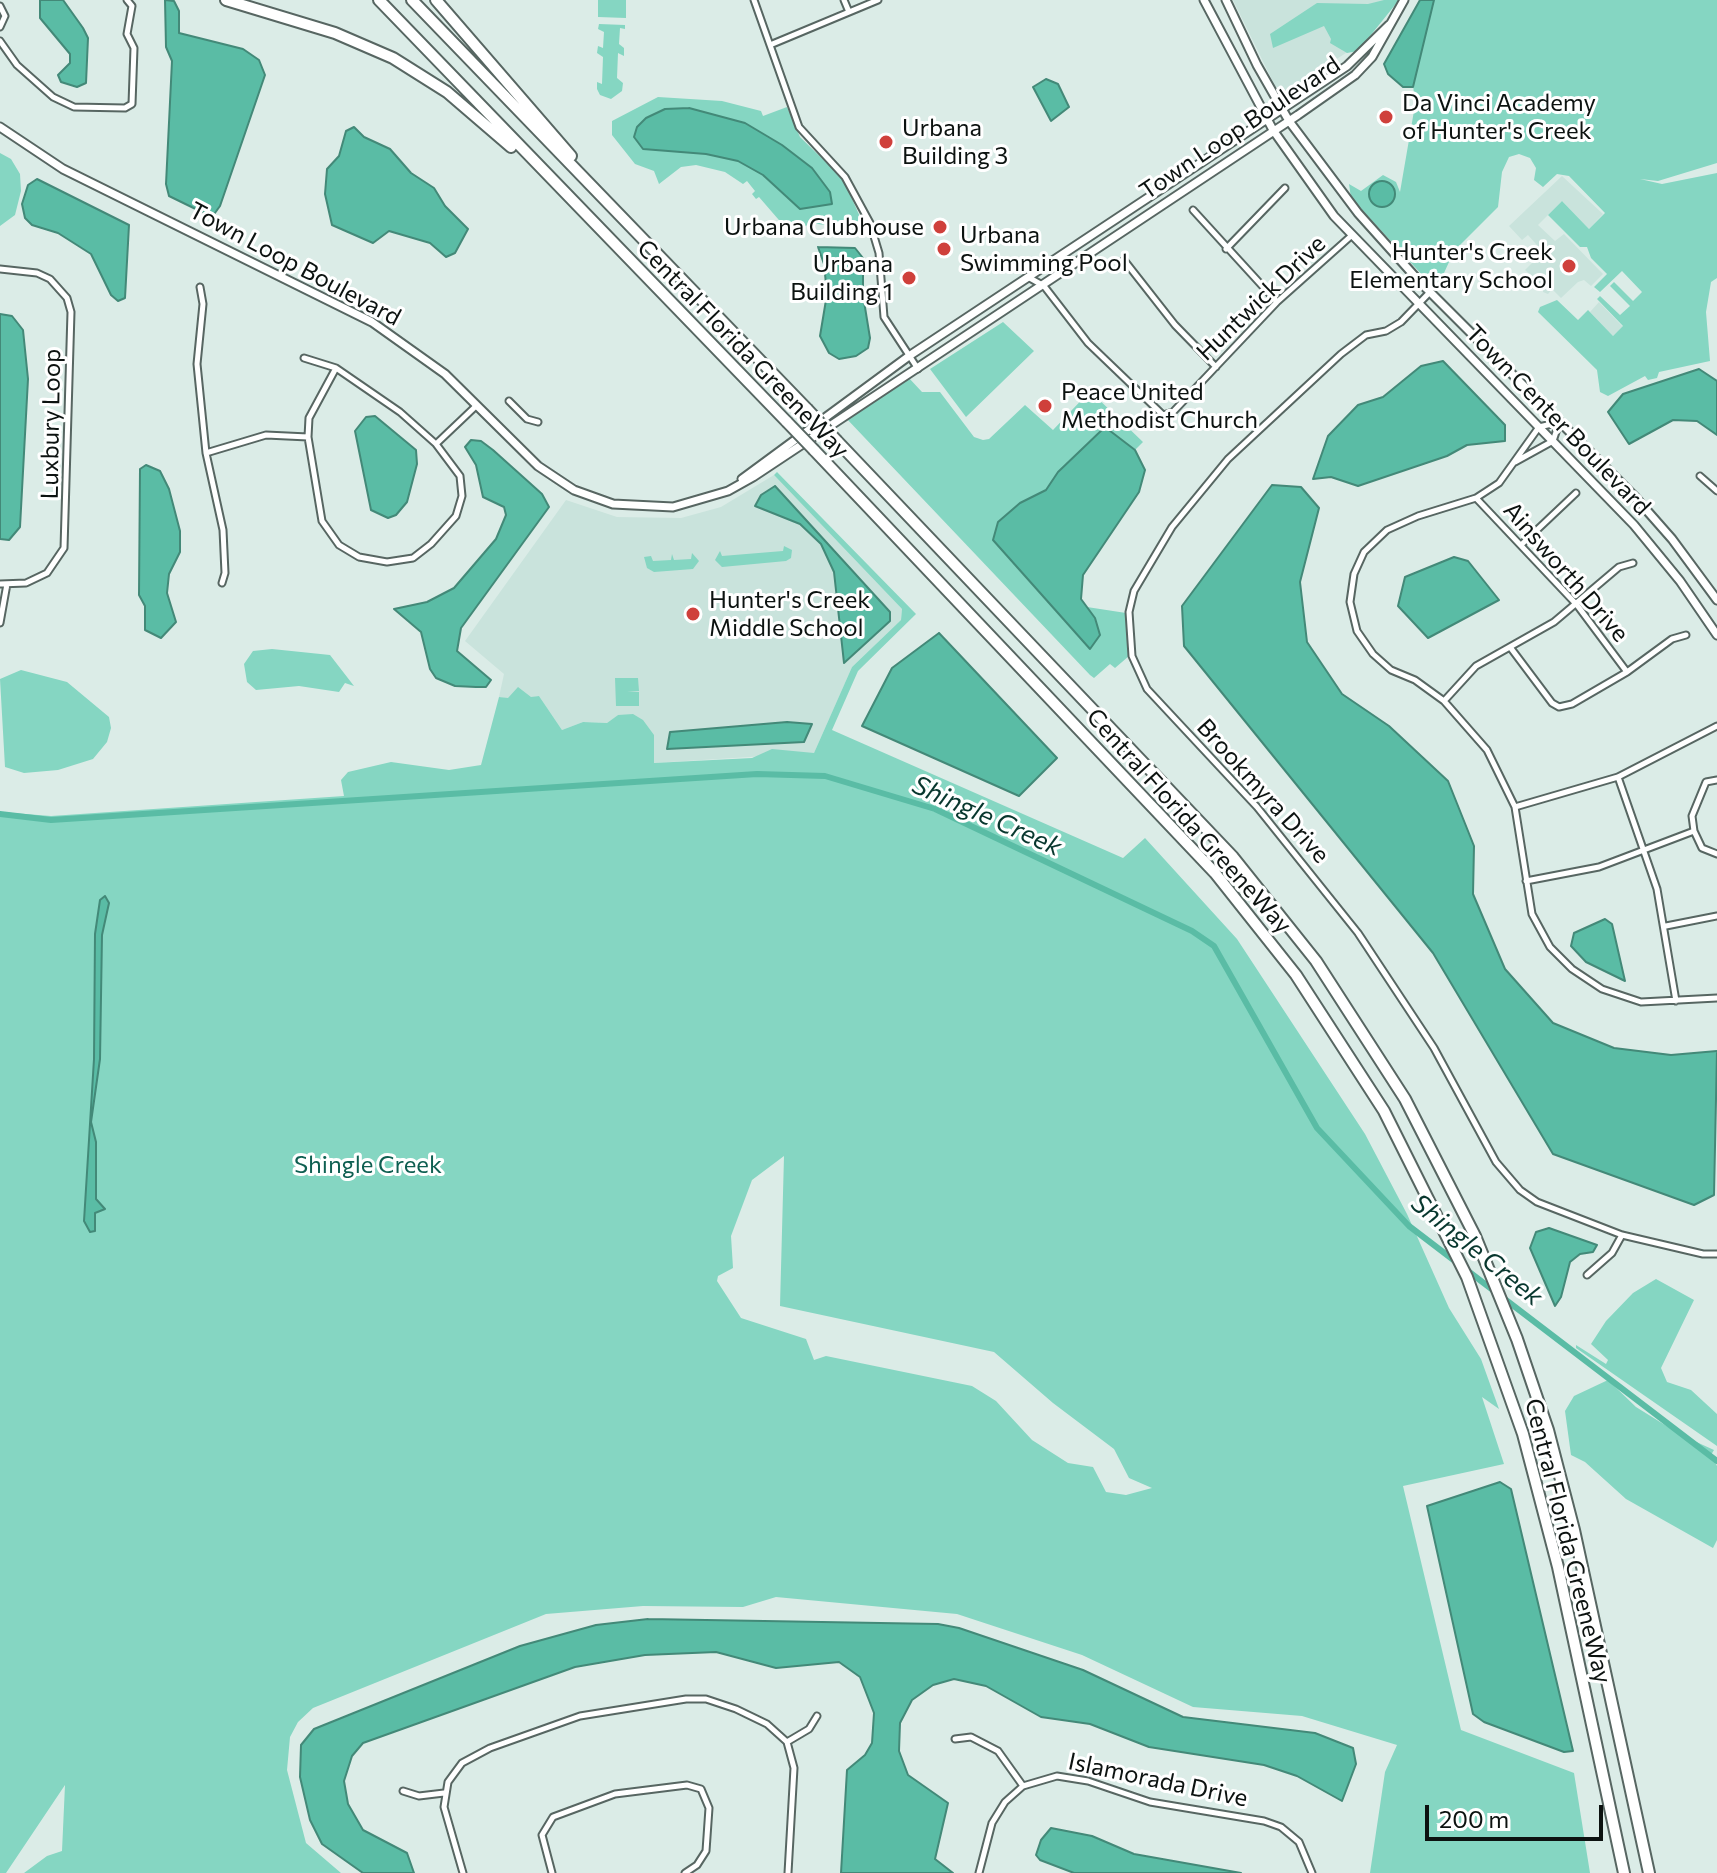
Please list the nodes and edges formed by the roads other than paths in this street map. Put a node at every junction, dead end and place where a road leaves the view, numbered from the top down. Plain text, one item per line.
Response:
1 (127, 0) edge
2 (226, 0) edge
3 (379, 0) edge
4 (412, 0) edge
5 (436, 0) edge
6 (754, 0) edge
7 (844, 0) edge
8 (878, 0) edge
9 (1204, 0) edge
10 (1226, 0) edge
11 (1404, 0) edge
12 (0, 6) edge
13 (849, 12) junction
14 (1397, 17) junction
15 (0, 27) edge
16 (0, 41) edge
17 (770, 45) junction
18 (1282, 108) junction
19 (1266, 118) junction
20 (1289, 121) junction
21 (0, 127) edge
22 (1273, 130) junction
23 (1285, 188) dead end
24 (1193, 210) dead end
25 (623, 220) junction
26 (1351, 236) junction
27 (605, 237) junction
28 (1226, 249) junction
29 (1124, 260) dead end
30 (0, 269) edge
31 (1027, 277) junction
32 (1044, 286) junction
33 (200, 287) dead end
34 (1430, 292) junction
35 (1277, 302) junction
36 (1418, 306) junction
37 (909, 356) junction
38 (304, 358) dead end
39 (1216, 367) junction
40 (336, 368) junction
41 (918, 370) junction
42 (509, 401) dead end
43 (476, 406) junction
44 (538, 422) dead end
45 (1560, 422) junction
46 (1539, 427) junction
47 (308, 437) junction
48 (1553, 441) junction
49 (436, 444) junction
50 (206, 453) junction
51 (1514, 463) junction
52 (1700, 476) dead end
53 (728, 491) junction
54 (1717, 491) edge
55 (1576, 493) dead end
56 (1476, 498) junction
57 (1521, 545) junction
58 (1633, 563) dead end
59 (222, 583) dead end
60 (4, 584) edge
61 (1717, 600) edge
62 (1577, 605) junction
63 (0, 623) edge
64 (1686, 635) dead end
65 (1717, 635) edge
66 (1510, 647) junction
67 (1627, 672) junction
68 (1444, 701) junction
69 (1717, 726) edge
70 (1618, 777) junction
71 (1717, 780) edge
72 (1515, 807) junction
73 (1694, 831) junction
74 (1645, 851) junction
75 (1717, 854) edge
76 (1526, 881) junction
77 (1717, 916) edge
78 (1666, 926) junction
79 (1717, 998) edge
80 (1676, 1001) junction
81 (1622, 1235) junction
82 (1717, 1254) edge
83 (1587, 1275) dead end
84 (817, 1716) dead end
85 (955, 1739) dead end
86 (787, 1742) junction
87 (1023, 1786) junction
88 (403, 1791) dead end
89 (444, 1793) junction
90 (463, 1873) edge
91 (552, 1873) edge
92 (685, 1873) edge
93 (788, 1873) edge
94 (979, 1873) edge
95 (1312, 1873) edge
96 (1624, 1873) edge
97 (1649, 1873) edge

1 - 16 street
2 - 27 highway
3 - 27 highway, Central Florida GreeneWay
4 - 25 highway, Central Florida GreeneWay
5 - 25 highway
6 - 17 street
7 - 13 street
8 - 13 street
9 - 19 street, Town Center Boulevard
10 - 18 street, Town Center Boulevard
11 - 14 street, Town Loop Boulevard
12 - 15 street
13 - 17 street
14 - 18 street, Town Loop Boulevard
14 - 20 street, Town Loop Boulevard
17 - 37 street
18 - 19 street, Town Loop Boulevard
18 - 20 street, Town Center Boulevard
19 - 22 street, Town Center Boulevard
19 - 31 street, Town Loop Boulevard
20 - 22 street, Town Loop Boulevard
20 - 34 street, Town Center Boulevard
21 - 43 street, Town Loop Boulevard
22 - 26 street, Town Center Boulevard
22 - 32 street, Town Loop Boulevard
23 - 28 street
24 - 28 street
25 - 97 highway, Central Florida GreeneWay, bridge
26 - 35 street, Huntwick Drive
26 - 36 street, Town Center Boulevard
27 - 96 highway, Central Florida GreeneWay, bridge
28 - 35 street
29 - 39 street
30 - 60 street, Luxbury Loop
31 - 32 street, Huntwick Drive
31 - 37 street, Town Loop Boulevard
32 - 39 street, Huntwick Drive
32 - 41 street, Town Loop Boulevard
33 - 50 street
34 - 36 street, Brookmyra Drive
34 - 45 street, Town Center Boulevard
35 - 39 street, Huntwick Drive
36 - 46 street, Town Center Boulevard
36 - 81 street, Brookmyra Drive
37 - 41 street
37 - 53 street, Town Loop Boulevard
38 - 40 street
40 - 47 street
40 - 49 street
41 - 53 street, Town Loop Boulevard
42 - 44 street
43 - 49 street
43 - 53 street, Town Loop Boulevard
45 - 46 street
45 - 48 street
45 - 61 street, Town Center Boulevard
46 - 48 street, Town Center Boulevard
46 - 51 street
47 - 49 street
47 - 50 street
48 - 51 street
48 - 65 street, Town Center Boulevard
50 - 59 street
51 - 56 street
52 - 54 street
55 - 57 street
56 - 57 street, Ainsworth Drive
56 - 68 street
57 - 62 street, Ainsworth Drive
58 - 62 street
60 - 63 street
62 - 66 street
62 - 67 street, Ainsworth Drive
64 - 67 street
66 - 67 street
66 - 68 street
68 - 72 street
69 - 70 street
70 - 72 street
70 - 74 street
71 - 73 street
72 - 76 street
73 - 74 street
73 - 75 street
74 - 76 street
74 - 78 street
76 - 80 street
77 - 78 street
78 - 80 street
79 - 80 street
81 - 82 street, Brookmyra Drive
81 - 83 street
84 - 86 street
85 - 87 street
86 - 89 street
86 - 93 street
87 - 94 street
87 - 95 street, Islamorada Drive
88 - 89 street
89 - 90 street
91 - 92 street

